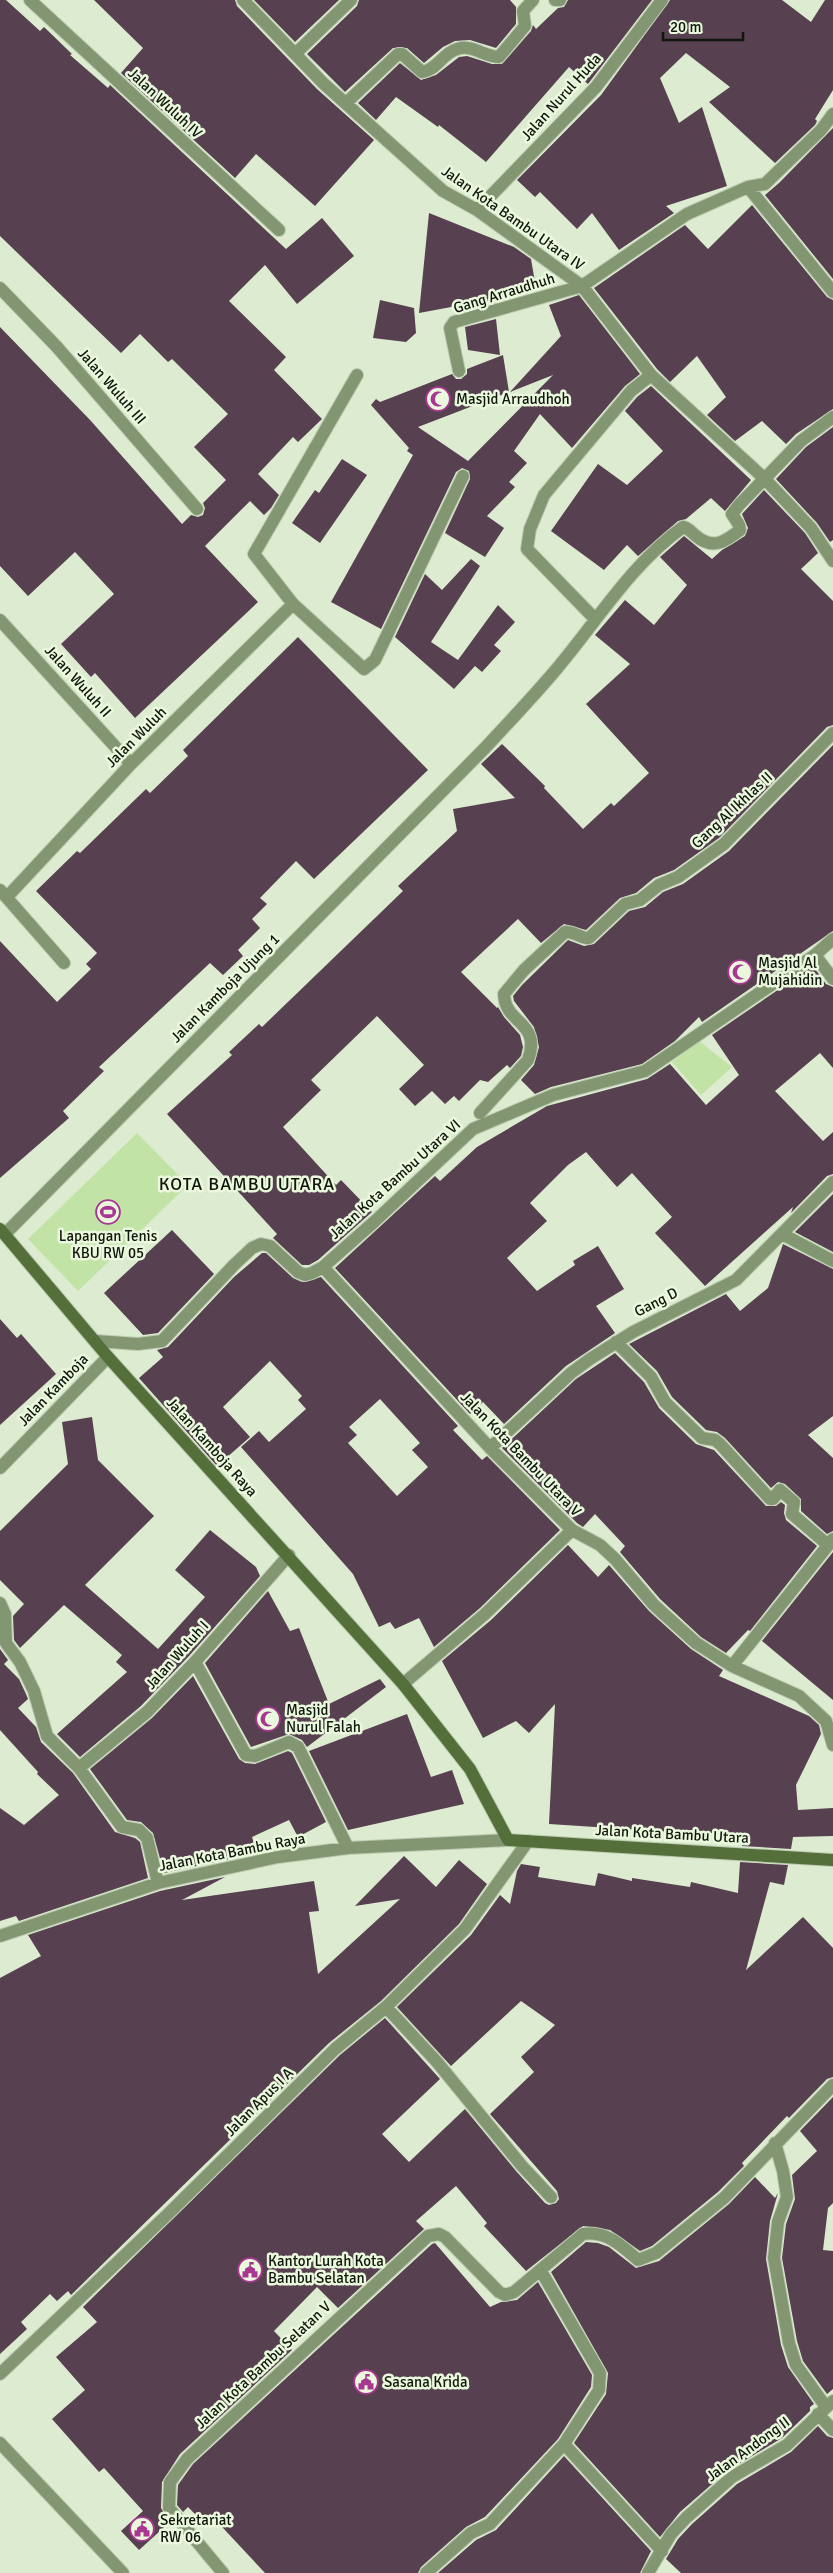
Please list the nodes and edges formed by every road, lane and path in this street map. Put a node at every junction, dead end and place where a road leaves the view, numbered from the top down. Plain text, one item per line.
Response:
1 (30, 0) edge
2 (243, 0) edge
3 (351, 0) edge
4 (533, 0) edge
5 (555, 0) edge
6 (560, 0) edge
7 (662, 0) edge
8 (295, 54) junction
9 (346, 103) junction
10 (833, 114) edge
11 (748, 187) junction
12 (477, 210) junction
13 (279, 230) dead end
14 (582, 286) junction
15 (0, 288) edge
16 (833, 292) edge
17 (459, 371) dead end
18 (358, 374) dead end
19 (651, 375) junction
20 (833, 418) edge
21 (463, 476) dead end
22 (764, 478) junction
23 (197, 509) dead end
24 (833, 561) edge
25 (293, 604) junction
26 (595, 619) junction
27 (0, 620) edge
28 (833, 732) edge
29 (131, 764) junction
30 (3, 893) edge
31 (833, 939) edge
32 (815, 955) junction
33 (64, 963) dead end
34 (833, 979) edge
35 (480, 1113) dead end
36 (833, 1182) edge
37 (2, 1232) edge
38 (782, 1234) junction
39 (833, 1260) edge
40 (323, 1266) junction
41 (96, 1341) junction
42 (616, 1342) junction
43 (108, 1356) junction
44 (490, 1448) junction
45 (0, 1468) edge
46 (572, 1530) junction
47 (830, 1542) edge
48 (289, 1555) junction
49 (0, 1603) edge
50 (195, 1662) junction
51 (732, 1666) junction
52 (403, 1684) junction
53 (833, 1745) edge
54 (79, 1768) junction
55 (508, 1840) junction
56 (528, 1841) junction
57 (348, 1848) junction
58 (833, 1860) edge
59 (158, 1883) junction
60 (0, 1936) edge
61 (386, 2007) junction
62 (833, 2085) edge
63 (775, 2143) junction
64 (551, 2197) dead end
65 (541, 2271) junction
66 (0, 2374) edge
67 (826, 2407) edge
68 (833, 2430) edge
69 (0, 2443) edge
70 (564, 2444) junction
71 (662, 2550) junction
72 (123, 2573) edge
73 (223, 2573) edge
74 (426, 2573) edge
75 (648, 2573) edge

1 - 13 street, Jalan Wuluh IV
2 - 8 street, Jalan Kota Bambu Utara IV
3 - 8 street
4 - 9 street
5 - 6 street
7 - 12 street, Jalan Nurul Huda
8 - 9 street, Jalan Kota Bambu Utara IV
9 - 12 street, Jalan Kota Bambu Utara IV
10 - 11 street, Gang Arraudhuh
11 - 14 street, Gang Arraudhuh
11 - 16 street
12 - 14 street, Jalan Kota Bambu Utara IV
14 - 17 street, Gang Arraudhuh
14 - 19 street, Jalan Kota Bambu Utara IV
15 - 23 street, Jalan Wuluh III
18 - 25 street
19 - 22 street, Jalan Kota Bambu Utara IV
19 - 26 street
20 - 22 street
21 - 25 street
22 - 24 street, Jalan Kota Bambu Utara IV
22 - 26 street, Jalan Kamboja Ujung 1
25 - 29 street, Jalan Wuluh
26 - 37 street, Jalan Kamboja Ujung 1
27 - 29 street, Jalan Wuluh II
28 - 35 street, Gang Al Ikhlas II
29 - 30 street, Jalan Wuluh
30 - 33 street
31 - 32 street, Jalan Kota Bambu Utara VI
32 - 34 street
32 - 40 street, Jalan Kota Bambu Utara VI
36 - 38 street, Gang D
37 - 41 street, Jalan Kamboja Raya
38 - 39 street
38 - 42 street, Gang D
40 - 41 street
40 - 44 street, Jalan Kota Bambu Utara V
41 - 43 street, Jalan Kamboja Raya
42 - 44 street, Gang D
42 - 47 street
43 - 45 street, Jalan Kamboja
43 - 48 street, Jalan Kamboja Raya
44 - 46 street, Jalan Kota Bambu Utara V
46 - 51 street, Jalan Kota Bambu Utara V
46 - 52 street
47 - 51 street
48 - 50 street, Jalan Wuluh I
48 - 52 street, Jalan Kamboja Raya
49 - 54 street
50 - 54 street, Jalan Wuluh I
50 - 57 street
51 - 53 street, Jalan Kota Bambu Utara V
52 - 55 street, Jalan Kamboja Raya
54 - 59 street
55 - 56 street, Jalan Kota Bambu Utara
55 - 57 street, Jalan Kota Bambu Raya
56 - 58 street, Jalan Kota Bambu Utara
56 - 61 street, Jalan Apus I A
57 - 59 street, Jalan Kota Bambu Raya
59 - 60 street, Jalan Kota Bambu Raya
61 - 64 street
61 - 66 street, Jalan Apus I A
62 - 63 street, Jalan Kota Bambu Selatan V
63 - 65 street, Jalan Kota Bambu Selatan V
63 - 67 street
65 - 70 street
65 - 73 street, Jalan Kota Bambu Selatan V
67 - 68 street
67 - 71 street, Jalan Andong II
69 - 72 street
70 - 71 street
70 - 74 street
71 - 75 street, Jalan Andong II

